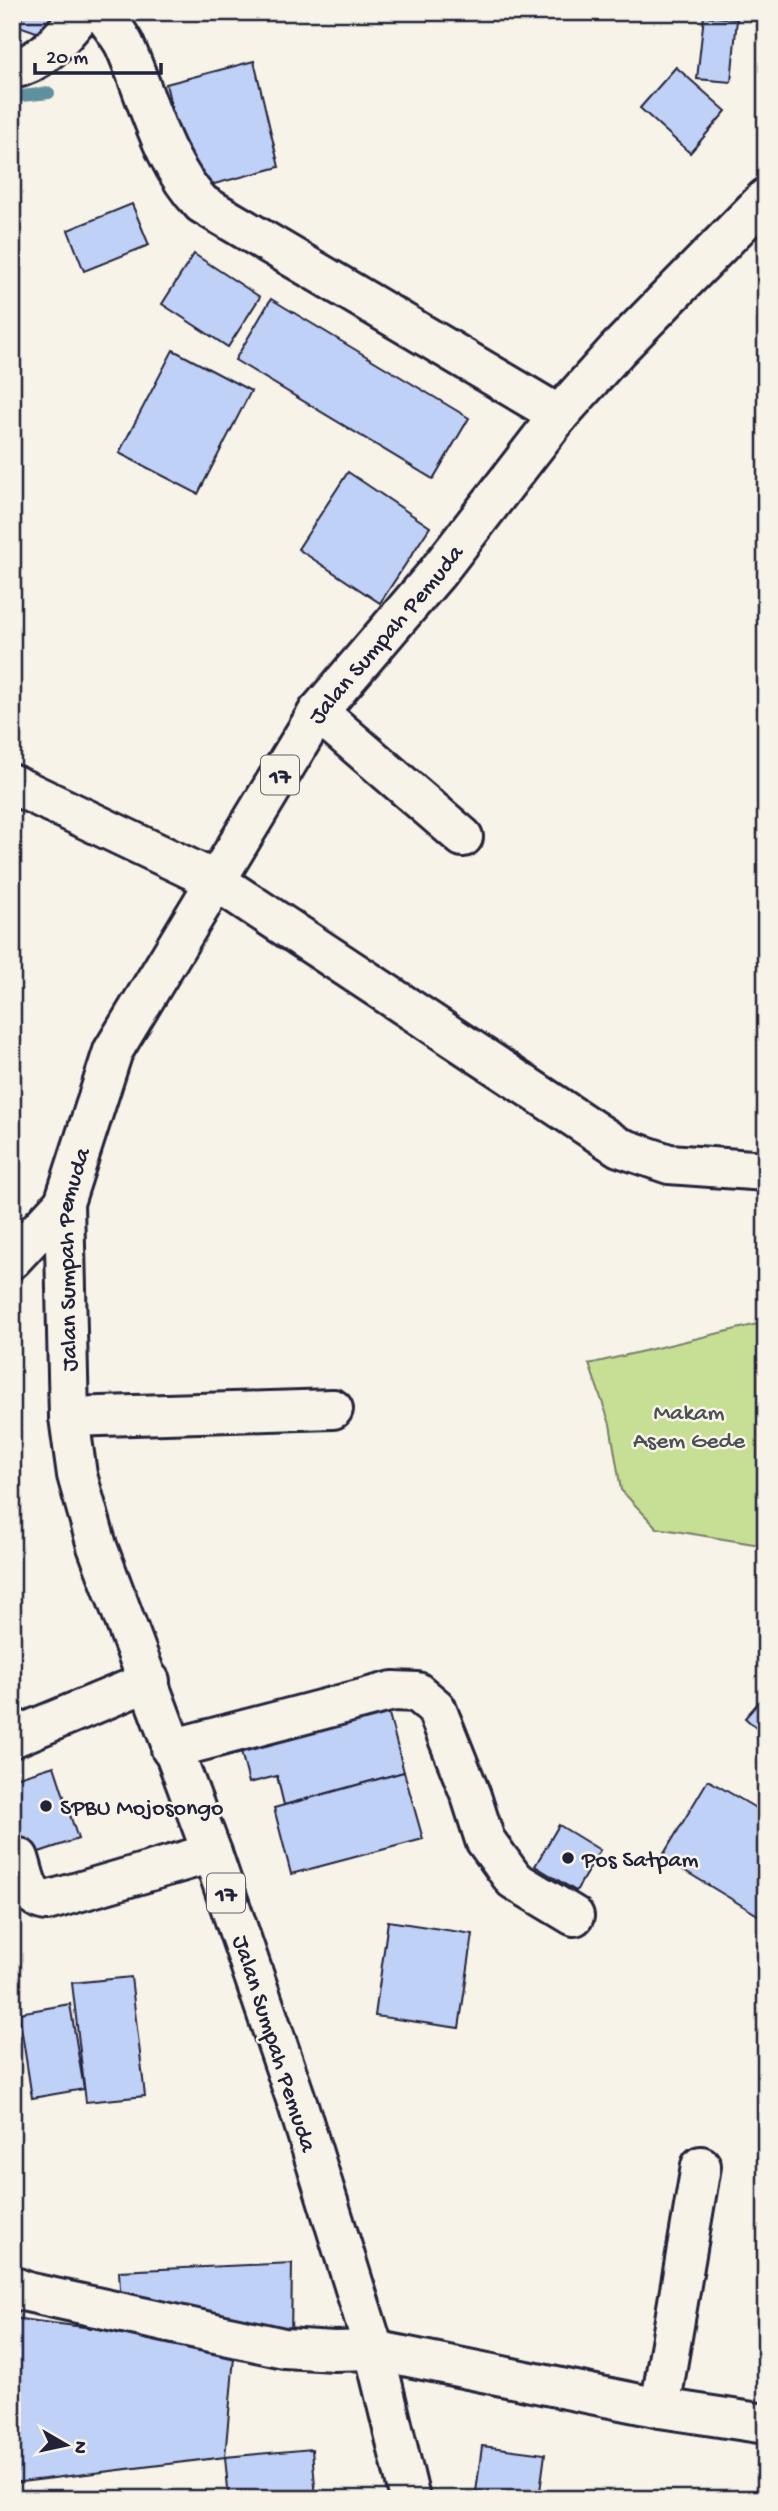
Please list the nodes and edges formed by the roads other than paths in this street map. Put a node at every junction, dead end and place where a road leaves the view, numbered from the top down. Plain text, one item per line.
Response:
1 (83, 12) edge
2 (112, 27) edge
3 (12, 69) edge
4 (766, 198) edge
5 (559, 415) junction
6 (318, 712) junction
7 (12, 784) edge
8 (463, 837) dead end
9 (216, 881) junction
10 (766, 1171) edge
11 (64, 1203) junction
12 (12, 1259) edge
13 (333, 1409) dead end
14 (69, 1417) junction
15 (150, 1681) junction
16 (12, 1738) edge
17 (172, 1749) junction
18 (212, 1853) junction
19 (19, 1858) dead end
20 (574, 1916) dead end
21 (701, 2166) dead end
22 (12, 2286) edge
23 (374, 2350) junction
24 (660, 2408) junction
25 (766, 2424) edge
26 (410, 2499) edge

1 - 3 main road
2 - 5 main road
4 - 5 main road, Jalan Sumpah Pemuda / 17
5 - 6 main road, Jalan Sumpah Pemuda / 17
6 - 8 main road
6 - 9 main road, Jalan Sumpah Pemuda / 17
7 - 9 main road
9 - 10 main road
9 - 11 main road, Jalan Sumpah Pemuda / 17
11 - 12 main road
11 - 14 main road, Jalan Sumpah Pemuda / 17
13 - 14 main road
14 - 15 main road, Jalan Sumpah Pemuda / 17
15 - 16 main road
15 - 17 main road, Jalan Sumpah Pemuda / 17
17 - 18 main road, Jalan Sumpah Pemuda / 17
17 - 20 main road
18 - 19 main road
18 - 23 main road, Jalan Sumpah Pemuda / 17
21 - 24 main road
22 - 23 main road
23 - 24 main road
23 - 26 main road, Jalan Sumpah Pemuda / 17
24 - 25 main road

